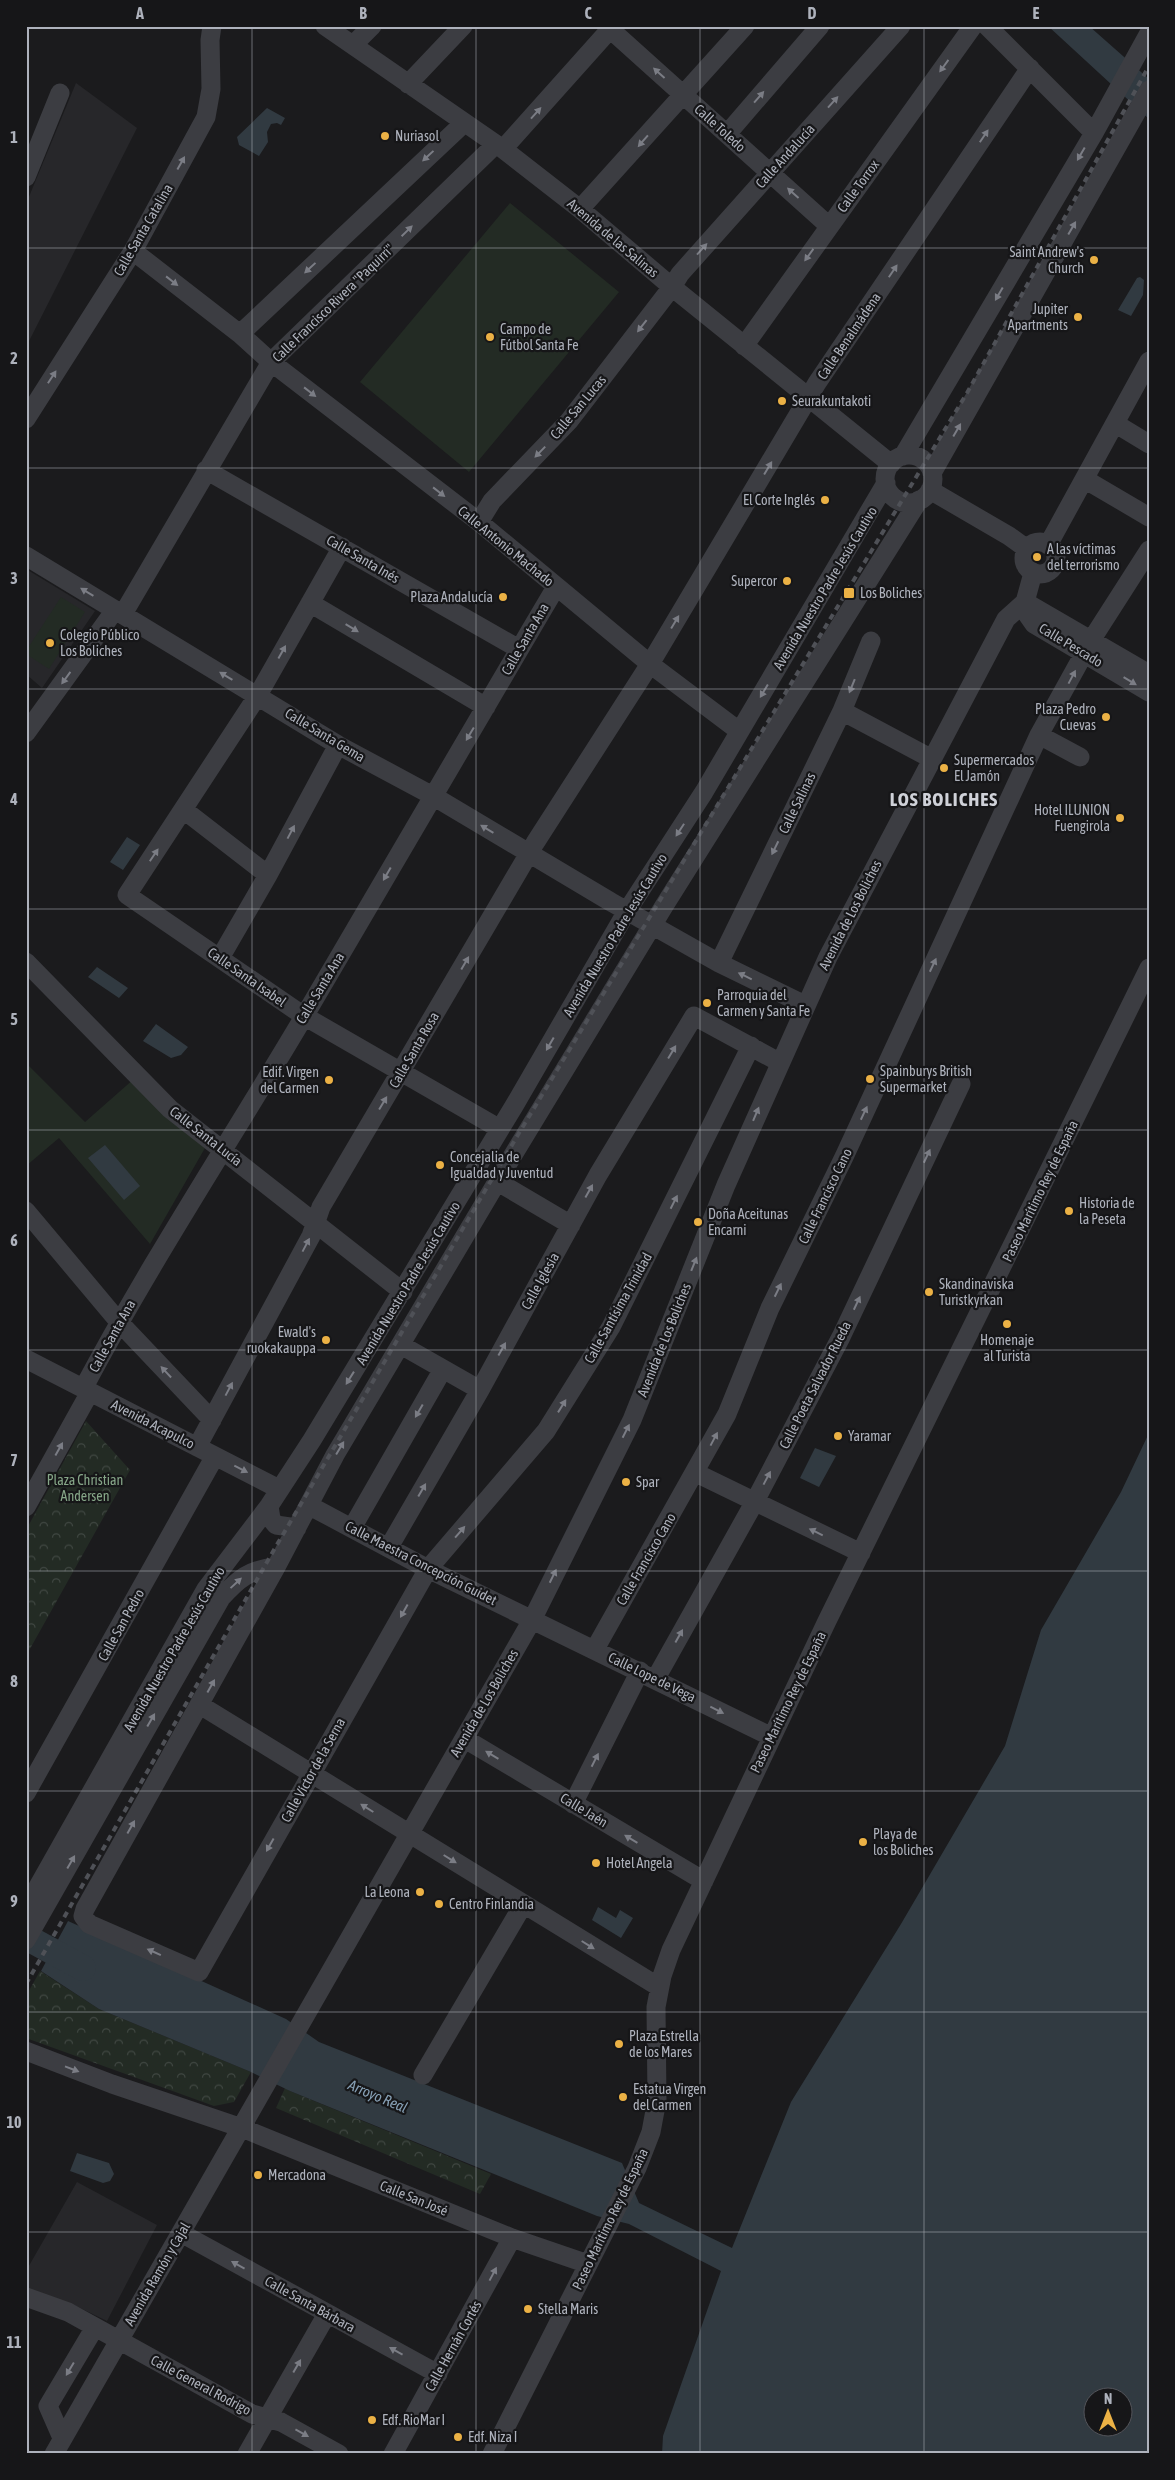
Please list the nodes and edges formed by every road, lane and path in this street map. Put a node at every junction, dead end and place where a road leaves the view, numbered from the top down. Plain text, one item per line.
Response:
1 (212, 26) edge
2 (326, 26) edge
3 (463, 26) edge
4 (745, 26) edge
5 (820, 26) edge
6 (900, 26) edge
7 (973, 26) edge
8 (987, 26) edge
9 (611, 28) edge
10 (364, 33) edge
11 (1146, 39) edge
12 (1030, 68) junction
13 (408, 84) junction
14 (1149, 90) edge
15 (60, 93) dead end
16 (683, 95) junction
17 (464, 123) junction
18 (1094, 133) junction
19 (726, 134) junction
20 (500, 147) junction
21 (770, 173) junction
22 (26, 177) edge
23 (580, 209) junction
24 (830, 226) junction
25 (133, 251) junction
26 (672, 287) junction
27 (240, 334) junction
28 (744, 346) junction
29 (1149, 361) edge
30 (272, 362) junction
31 (808, 399) junction
32 (26, 419) edge
33 (1116, 424) junction
34 (1149, 444) edge
35 (897, 460) junction
36 (206, 470) junction
37 (1086, 480) junction
38 (886, 483) junction
39 (927, 487) junction
40 (1149, 518) edge
41 (479, 522) junction
42 (1048, 545) junction
43 (342, 547) junction
44 (1026, 549) junction
45 (1149, 550) edge
46 (26, 556) edge
47 (1033, 573) junction
48 (556, 586) junction
49 (1025, 602) junction
50 (310, 603) junction
51 (119, 612) junction
52 (870, 641) dead end
53 (1088, 646) junction
54 (519, 649) junction
55 (650, 664) junction
56 (1149, 674) edge
57 (1149, 692) edge
58 (258, 695) junction
59 (486, 707) junction
60 (842, 711) junction
61 (739, 731) junction
62 (26, 733) edge
63 (1040, 735) junction
64 (338, 745) junction
65 (1080, 757) dead end
66 (932, 759) junction
67 (433, 796) junction
68 (184, 810) junction
69 (529, 854) junction
70 (268, 875) junction
71 (627, 911) junction
72 (653, 926) junction
73 (220, 958) junction
74 (26, 962) edge
75 (719, 963) junction
76 (1149, 968) edge
77 (805, 1005) junction
78 (304, 1016) junction
79 (751, 1046) junction
80 (779, 1062) junction
81 (401, 1071) junction
82 (961, 1084) dead end
83 (500, 1129) junction
84 (222, 1148) junction
85 (498, 1182) junction
86 (26, 1211) edge
87 (316, 1224) junction
88 (571, 1224) junction
89 (403, 1292) junction
90 (119, 1322) junction
91 (401, 1345) junction
92 (26, 1359) edge
93 (438, 1367) junction
94 (480, 1390) junction
95 (86, 1391) junction
96 (212, 1420) junction
97 (197, 1447) junction
98 (215, 1456) junction
99 (292, 1467) junction
100 (696, 1473) junction
101 (326, 1477) junction
102 (279, 1490) junction
103 (754, 1502) junction
104 (269, 1506) junction
105 (310, 1506) junction
106 (26, 1507) edge
107 (297, 1528) junction
108 (352, 1528) junction
109 (389, 1547) junction
110 (861, 1553) junction
111 (276, 1567) junction
112 (428, 1568) junction
113 (532, 1620) junction
114 (595, 1649) junction
115 (648, 1675) junction
116 (200, 1705) junction
117 (772, 1737) junction
118 (465, 1739) junction
119 (311, 1772) junction
120 (26, 1793) edge
121 (574, 1804) junction
122 (409, 1833) junction
123 (704, 1881) junction
124 (34, 1896) edge
125 (523, 1904) junction
126 (26, 1940) edge
127 (199, 1972) joint
128 (659, 1987) junction
129 (26, 2051) edge
130 (423, 2075) dead end
131 (262, 2094) joint
132 (242, 2128) junction
133 (181, 2234) junction
134 (512, 2238) junction
135 (588, 2264) junction
136 (26, 2297) edge
137 (327, 2314) junction
138 (95, 2327) junction
139 (118, 2341) junction
140 (438, 2374) junction
141 (268, 2418) junction
142 (58, 2446) edge
143 (247, 2454) edge
144 (339, 2454) edge
145 (392, 2454) edge
146 (492, 2454) edge

25 -> 1 street, Calle Santa Catalina
2 - 10 street, Avenida de las Salinas
3 - 13 street
4 - 16 street
19 -> 5 street
21 -> 6 street, Calle Andalucía
7 -> 24 street, Calle Torrox
8 - 12 street
16 -> 9 street, Calle Toledo
20 -> 9 street, Calle Francisco Rivera "Paquirri"
10 - 13 street, Avenida de las Salinas
11 - 18 street
12 - 18 street
31 -> 12 street, Calle Benalmádena
13 - 17 street, Avenida de las Salinas
39 -> 14 street, Avenida Nuestro Padre Jesús Cautivo
15 - 22 street
16 - 19 street, Calle Toledo
16 -> 23 street
17 - 20 street, Avenida de las Salinas
17 -> 27 street
18 -> 35 street
19 - 21 street, Calle Toledo
20 - 23 street, Avenida de las Salinas
30 -> 20 street, Calle Francisco Rivera "Paquirri"
24 -> 21 street, Calle Toledo
26 -> 21 street, Calle Andalucía
23 - 26 street, Avenida de las Salinas
24 -> 28 street, Calle Torrox
25 -> 27 street, Calle Antonio Machado
32 -> 25 street, Calle Santa Catalina
26 - 28 street, Avenida de las Salinas
26 -> 41 street, Calle San Lucas
27 - 30 street, Calle Antonio Machado
28 - 31 street, Avenida de las Salinas
29 - 33 street
30 - 36 street, Calle Francisco Rivera "Paquirri"
30 -> 41 street, Calle Antonio Machado
31 - 35 street, Avenida de las Salinas
55 -> 31 street, Calle Benalmádena
33 - 34 street
33 - 37 street
35 - 38 street
35 - 39 street
36 - 43 street, Calle Santa Inés
36 - 51 street, Calle Francisco Rivera "Paquirri"
37 - 40 street
37 - 42 street
38 - 39 street
38 -> 61 street, Avenida Nuestro Padre Jesús Cautivo
39 - 44 street
39 - 72 street, Avenida Nuestro Padre Jesús Cautivo
41 - 48 street, Calle Antonio Machado
42 - 44 street
42 - 47 street
43 - 50 street
43 - 54 street, Calle Santa Inés
44 - 47 street
45 - 53 street, Calle Francisco Cano
51 -> 46 street, Calle Santa Gema
47 - 49 street
48 - 54 street, Calle Santa Ana
48 - 55 street, Calle Antonio Machado
49 - 53 street, Calle Pescado
49 - 66 street, Avenida de Los Boliches
58 -> 50 street
50 -> 59 street
58 -> 51 street, Calle Santa Gema
51 -> 62 street, Calle Francisco Rivera "Paquirri"
52 -> 60 street, Calle Salinas
53 - 56 street, Calle Pescado
53 -> 57 street, Calle Pescado
63 -> 53 street, Calle Francisco Cano
54 - 59 street, Calle Santa Ana
55 - 61 street, Calle Antonio Machado
55 - 69 street, Calle Santa Rosa
58 - 64 street, Calle Santa Gema
58 - 68 street
59 -> 67 street, Calle Santa Ana
60 - 66 street
60 -> 75 street, Calle Salinas
61 -> 71 street, Avenida Nuestro Padre Jesús Cautivo
63 - 65 street
100 -> 63 street, Calle Francisco Cano
64 - 67 street, Calle Santa Gema
70 -> 64 street
66 - 77 street, Avenida de Los Boliches
69 -> 67 street, Calle Santa Gema
67 -> 78 street, Calle Santa Ana
68 - 70 street
73 -> 68 street, Calle Santa Isabel
69 - 71 street, Calle Santa Gema
81 -> 69 street, Calle Santa Rosa
70 - 73 street
71 - 72 street, Calle Santa Gema
71 -> 83 street, Avenida Nuestro Padre Jesús Cautivo
72 - 75 street, Calle Santa Gema
72 - 85 street, Avenida Nuestro Padre Jesús Cautivo
73 - 78 street, Calle Santa Isabel
74 - 84 street, Calle Santa Lucía
77 -> 75 street, Calle Santa Gema
76 - 110 street, Paseo Marítimo Rey de España
77 - 80 street, Avenida de Los Boliches
78 - 81 street, Calle Santa Isabel
78 - 84 street, Calle Santa Ana
79 - 80 street
88 -> 79 street, Calle Iglesia
112 -> 79 street, Calle Santísima Trinidad
113 -> 80 street, Avenida de Los Boliches
81 - 83 street, Calle Santa Isabel
87 -> 81 street, Calle Santa Rosa
103 -> 82 street, Calle Poeta Salvador Rueda
83 - 89 street, Avenida Nuestro Padre Jesús Cautivo
84 - 87 street, Calle Santa Lucía
84 - 90 street, Calle Santa Ana
85 - 88 street
85 - 91 street, Avenida Nuestro Padre Jesús Cautivo
86 - 90 street
87 - 89 street, Calle Santa Lucía
96 -> 87 street, Calle Santa Rosa
94 -> 88 street, Calle Iglesia
89 -> 99 street, Avenida Nuestro Padre Jesús Cautivo
90 - 95 street, Calle Santa Ana
96 -> 90 street
91 - 93 street
101 -> 91 street, Avenida Nuestro Padre Jesús Cautivo
92 - 95 street, Avenida Acapulco
93 - 94 street
93 -> 108 street
109 -> 94 street, Calle Iglesia
95 - 97 street, Avenida Acapulco
106 -> 95 street, Calle Santa Ana
96 - 97 street, Calle Santa Rosa
97 - 98 street, Avenida Acapulco
98 -> 102 street, Avenida Acapulco
98 - 120 street, Calle San Pedro
99 - 101 street
99 - 102 street, Avenida Nuestro Padre Jesús Cautivo
100 - 103 street
100 - 114 street, Calle Francisco Cano
101 - 105 street, Avenida Nuestro Padre Jesús Cautivo
102 - 104 street, Avenida Nuestro Padre Jesús Cautivo
110 -> 103 street
115 -> 103 street, Calle Poeta Salvador Rueda
104 - 107 street
104 - 124 street, Avenida Nuestro Padre Jesús Cautivo
105 - 107 street, Avenida Nuestro Padre Jesús Cautivo
105 - 108 street, Calle Maestra Concepción Guidet
107 - 111 street, Avenida Nuestro Padre Jesús Cautivo
108 - 109 street, Calle Maestra Concepción Guidet
109 - 112 street, Calle Maestra Concepción Guidet
110 - 117 street, Paseo Marítimo Rey de España
116 -> 111 street, Avenida Nuestro Padre Jesús Cautivo
124 -> 111 street, Avenida Nuestro Padre Jesús Cautivo
112 - 113 street, Calle Maestra Concepción Guidet
112 -> 119 street, Calle Víctor de la Serna
113 - 114 street, Calle Lope de Vega
113 - 118 street, Avenida de Los Boliches
114 - 115 street, Calle Lope de Vega
115 -> 117 street, Calle Lope de Vega
121 -> 115 street, Calle Poeta Salvador Rueda
116 - 119 street
127 -> 116 street, Avenida Nuestro Padre Jesús Cautivo
117 - 123 street, Paseo Marítimo Rey de España
121 -> 118 street, Calle Jaén
118 - 122 street, Avenida de Los Boliches
122 -> 119 street
119 -> 127 street, Calle Víctor de la Serna
123 -> 121 street, Calle Jaén
122 -> 125 street
122 - 131 street, Avenida de Los Boliches
123 - 128 street, Paseo Marítimo Rey de España
124 - 126 street
125 -> 128 street
125 - 130 street
128 - 135 street, Paseo Marítimo Rey de España
129 -> 132 street, Calle San José
131 - 132 street, Avenida Ramón y Cajal
132 - 133 street, Avenida Ramón y Cajal
132 - 134 street, Calle San José
137 -> 133 street, Calle Santa Bárbara
133 - 139 street, Avenida Ramón y Cajal
134 - 135 street, Calle San José
140 -> 134 street, Calle Hernán Cortés
135 - 146 street, Paseo Marítimo Rey de España
136 - 138 street, Calle General Rodrigo
140 -> 137 street, Calle Santa Bárbara
141 -> 137 street
138 - 139 street, Calle General Rodrigo
138 -> 142 street
139 - 141 street, Calle General Rodrigo
139 - 142 street, Avenida Ramón y Cajal
140 - 145 street, Calle Hernán Cortés
141 - 143 street
141 -> 144 street, Calle General Rodrigo

